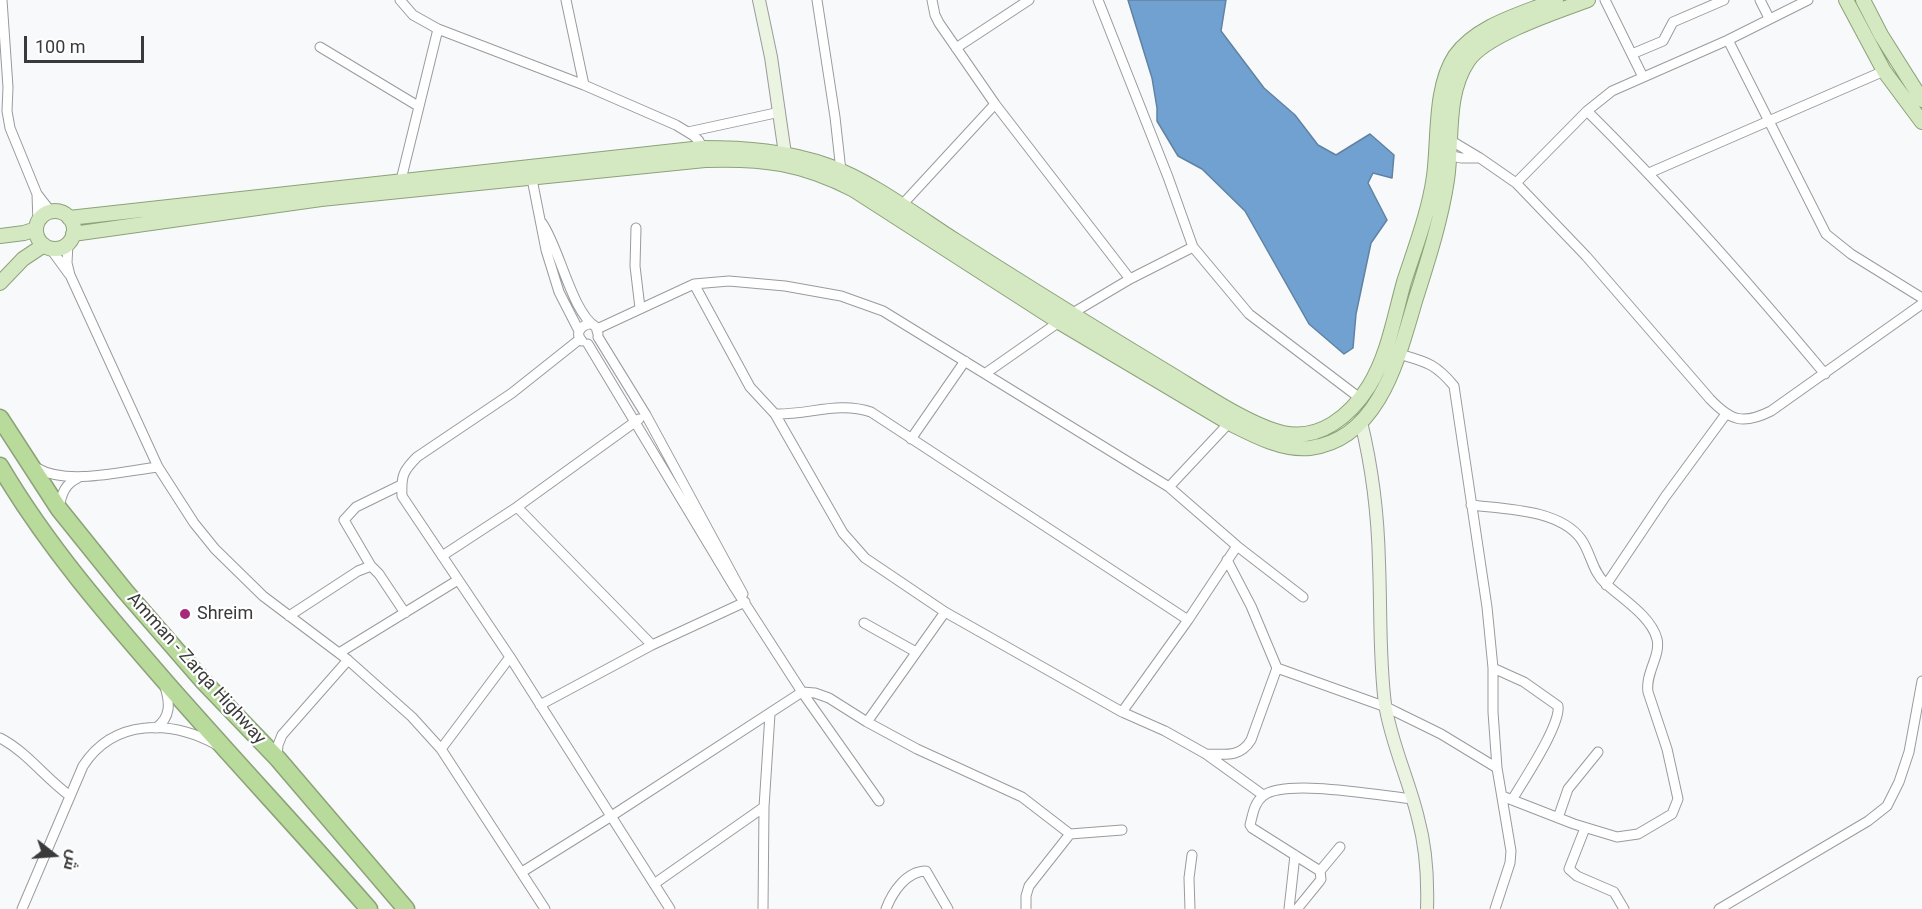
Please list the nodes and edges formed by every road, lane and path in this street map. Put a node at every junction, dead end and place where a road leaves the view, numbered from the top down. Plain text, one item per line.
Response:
1 (2, 0) edge
2 (400, 0) edge
3 (566, 0) edge
4 (759, 0) edge
5 (817, 0) edge
6 (932, 0) edge
7 (1029, 0) edge
8 (1098, 0) edge
9 (1556, 0) edge
10 (1588, 0) edge
11 (1605, 0) edge
12 (1724, 0) edge
13 (1760, 0) edge
14 (1808, 0) edge
15 (1846, 0) edge
16 (1863, 0) edge
17 (1769, 18) junction
18 (438, 29) junction
19 (1728, 40) junction
20 (321, 47) dead end
21 (956, 48) junction
22 (1632, 54) junction
23 (1884, 71) junction
24 (1644, 76) junction
25 (584, 85) junction
26 (1922, 100) edge
27 (995, 104) junction
28 (418, 106) junction
29 (4, 110) edge
30 (1587, 111) junction
31 (780, 112) junction
32 (1769, 122) junction
33 (1922, 122) edge
34 (688, 132) junction
35 (1444, 139) junction
36 (704, 154) junction
37 (785, 154) junction
38 (1443, 154) junction
39 (1480, 158) junction
40 (841, 171) junction
41 (530, 172) junction
42 (1649, 173) junction
43 (401, 180) junction
44 (1516, 183) junction
45 (37, 194) junction
46 (901, 206) junction
47 (51, 212) junction
48 (69, 218) junction
49 (542, 223) junction
50 (37, 226) junction
51 (636, 228) dead end
52 (0, 236) edge
53 (71, 239) junction
54 (47, 247) junction
55 (1193, 247) junction
56 (70, 275) junction
57 (1130, 279) junction
58 (2, 280) edge
59 (694, 284) junction
60 (1922, 298) edge
61 (1922, 304) edge
62 (640, 308) junction
63 (1065, 318) junction
64 (595, 330) junction
65 (582, 338) junction
66 (1399, 354) junction
67 (964, 361) junction
68 (986, 373) junction
69 (1825, 374) junction
70 (1361, 399) junction
71 (1206, 402) junction
72 (646, 414) junction
73 (775, 414) junction
74 (1726, 414) junction
75 (0, 418) edge
76 (636, 422) junction
77 (1360, 422) junction
78 (1229, 423) junction
79 (1346, 434) junction
80 (911, 440) junction
81 (1365, 443) junction
82 (26, 461) junction
83 (0, 466) edge
84 (158, 467) junction
85 (81, 476) junction
86 (401, 485) junction
87 (1169, 487) junction
88 (1471, 505) junction
89 (517, 507) junction
90 (58, 509) junction
91 (1237, 546) junction
92 (442, 556) junction
93 (1227, 560) junction
94 (371, 566) junction
95 (458, 580) junction
96 (1606, 585) junction
97 (1303, 597) dead end
98 (745, 602) junction
99 (945, 612) junction
100 (405, 613) junction
101 (289, 616) junction
102 (1188, 620) junction
103 (864, 623) dead end
104 (652, 645) junction
105 (916, 652) junction
106 (339, 653) junction
107 (510, 657) junction
108 (348, 660) junction
109 (1277, 668) junction
110 (1493, 668) junction
111 (162, 678) junction
112 (1922, 681) edge
113 (802, 692) junction
114 (540, 705) junction
115 (1386, 707) junction
116 (1122, 712) junction
117 (770, 714) junction
118 (867, 722) junction
119 (156, 728) junction
120 (282, 735) junction
121 (0, 738) edge
122 (261, 742) junction
123 (441, 749) junction
124 (227, 752) junction
125 (1598, 752) dead end
126 (1206, 754) junction
127 (278, 759) junction
128 (1497, 768) junction
129 (70, 795) junction
130 (1263, 795) junction
131 (1507, 798) junction
132 (1413, 799) junction
133 (879, 801) dead end
134 (764, 807) junction
135 (610, 817) junction
136 (1558, 818) junction
137 (1585, 828) junction
138 (1122, 830) dead end
139 (1071, 834) junction
140 (1340, 847) dead end
141 (1192, 855) dead end
142 (1295, 855) junction
143 (1320, 871) junction
144 (522, 872) junction
145 (654, 885) junction
146 (22, 909) edge
147 (369, 909) edge
148 (406, 909) edge
149 (545, 909) edge
150 (670, 909) edge
151 (763, 909) edge
152 (886, 909) edge
153 (948, 909) edge
154 (1026, 909) edge
155 (1191, 909) edge
156 (1289, 909) edge
157 (1298, 909) edge
158 (1427, 909) edge
159 (1495, 909) edge
160 (1624, 909) edge
161 (1719, 909) edge

1 - 29 street
2 - 18 street
3 - 25 street
4 - 31 street
5 - 40 street
6 - 21 street
7 - 21 street
8 - 55 street
9 - 35 main road
10 - 35 main road
11 - 22 street
12 - 22 street
13 - 17 street
14 - 17 street
15 - 23 main road
16 - 26 main road
17 - 19 street
18 - 25 street
18 - 28 street
19 - 24 street
19 - 32 street
20 - 28 street
21 - 27 street
22 - 24 street
23 - 32 street
23 - 33 main road
24 - 30 street
25 - 34 street
27 - 46 street
27 - 57 street
28 - 43 street
29 - 45 street
30 - 42 street
30 - 44 street
31 - 34 street
31 - 37 street
32 - 42 street
32 - 60 street
34 - 36 street
35 - 38 main road
35 - 39 street
36 - 37 main road
36 - 41 main road
36 - 63 main road
37 - 40 main road
38 - 39 street
38 - 66 main road
38 - 70 main road
39 - 44 street
40 - 46 main road
41 - 43 main road
41 - 49 street
41 - 53 main road
42 - 69 street
43 - 48 main road
44 - 74 street
45 - 47 street
45 - 50 street
46 - 63 main road
47 - 48 main road
47 - 50 main road
48 - 53 main road
49 - 64 street
49 - 65 street
50 - 52 main road
50 - 54 main road
51 - 62 street
53 - 54 main road
53 - 56 street
54 - 56 street
54 - 58 main road
55 - 57 street
55 - 70 street
56 - 84 street
57 - 63 street
59 - 62 street
59 - 67 street
59 - 73 street
61 - 69 street
62 - 64 street
63 - 68 street
63 - 71 main road
64 - 65 street
64 - 65 street
64 - 72 street
65 - 76 street
65 - 86 street
66 - 77 main road
66 - 88 street
67 - 68 street
67 - 80 street
68 - 87 street
69 - 74 street
70 - 71 main road
71 - 78 main road
72 - 76 street
72 - 98 street
73 - 80 street
73 - 99 street
74 - 96 street
75 - 82 highway, Amman - Zarqa Highway
76 - 89 street
76 - 98 street
77 - 79 main road
77 - 81 street
78 - 79 main road
78 - 87 street
79 - 81 street
80 - 102 street
81 - 115 street
82 - 85 street
82 - 90 highway, Amman - Zarqa Highway
83 - 111 highway, Amman - Zarqa Highway
84 - 85 street
84 - 101 street
85 - 90 street
86 - 92 street
86 - 94 street
87 - 91 street
88 - 96 street
88 - 110 street
89 - 92 street
89 - 104 street
90 - 122 highway, Amman - Zarqa Highway
91 - 93 street
91 - 97 street
92 - 95 street
93 - 102 street
93 - 109 street
94 - 100 street
94 - 101 street
95 - 100 street
95 - 107 street
96 - 137 street
98 - 104 street
98 - 113 street
99 - 105 street
99 - 116 street
100 - 106 street
101 - 106 street
102 - 116 street
103 - 105 street
104 - 114 street
105 - 118 street
106 - 108 street
107 - 114 street
107 - 123 street
108 - 120 street
108 - 123 street
109 - 115 street
109 - 126 street
110 - 128 street
110 - 131 street
111 - 119 street
111 - 124 highway, Amman - Zarqa Highway
112 - 161 street
113 - 117 street
113 - 118 street
113 - 133 street
114 - 135 street
115 - 128 street
115 - 132 street
116 - 126 street
117 - 134 street
117 - 135 street
118 - 139 street
119 - 124 street
119 - 129 street
120 - 122 street
120 - 127 street
121 - 129 street
122 - 127 highway, Amman - Zarqa Highway
123 - 144 street
124 - 147 highway, Amman - Zarqa Highway
125 - 136 street
126 - 130 street
127 - 148 highway, Amman - Zarqa Highway
128 - 131 street
129 - 146 street
130 - 132 street
130 - 142 street
131 - 136 street
131 - 159 street
132 - 158 street
134 - 145 street
134 - 151 street
135 - 144 street
135 - 145 street
136 - 137 street
137 - 160 street
138 - 139 street
139 - 154 street
140 - 143 street
141 - 155 street
142 - 143 street
142 - 156 street
143 - 157 street
144 - 149 street
145 - 150 street
152 - 153 street

